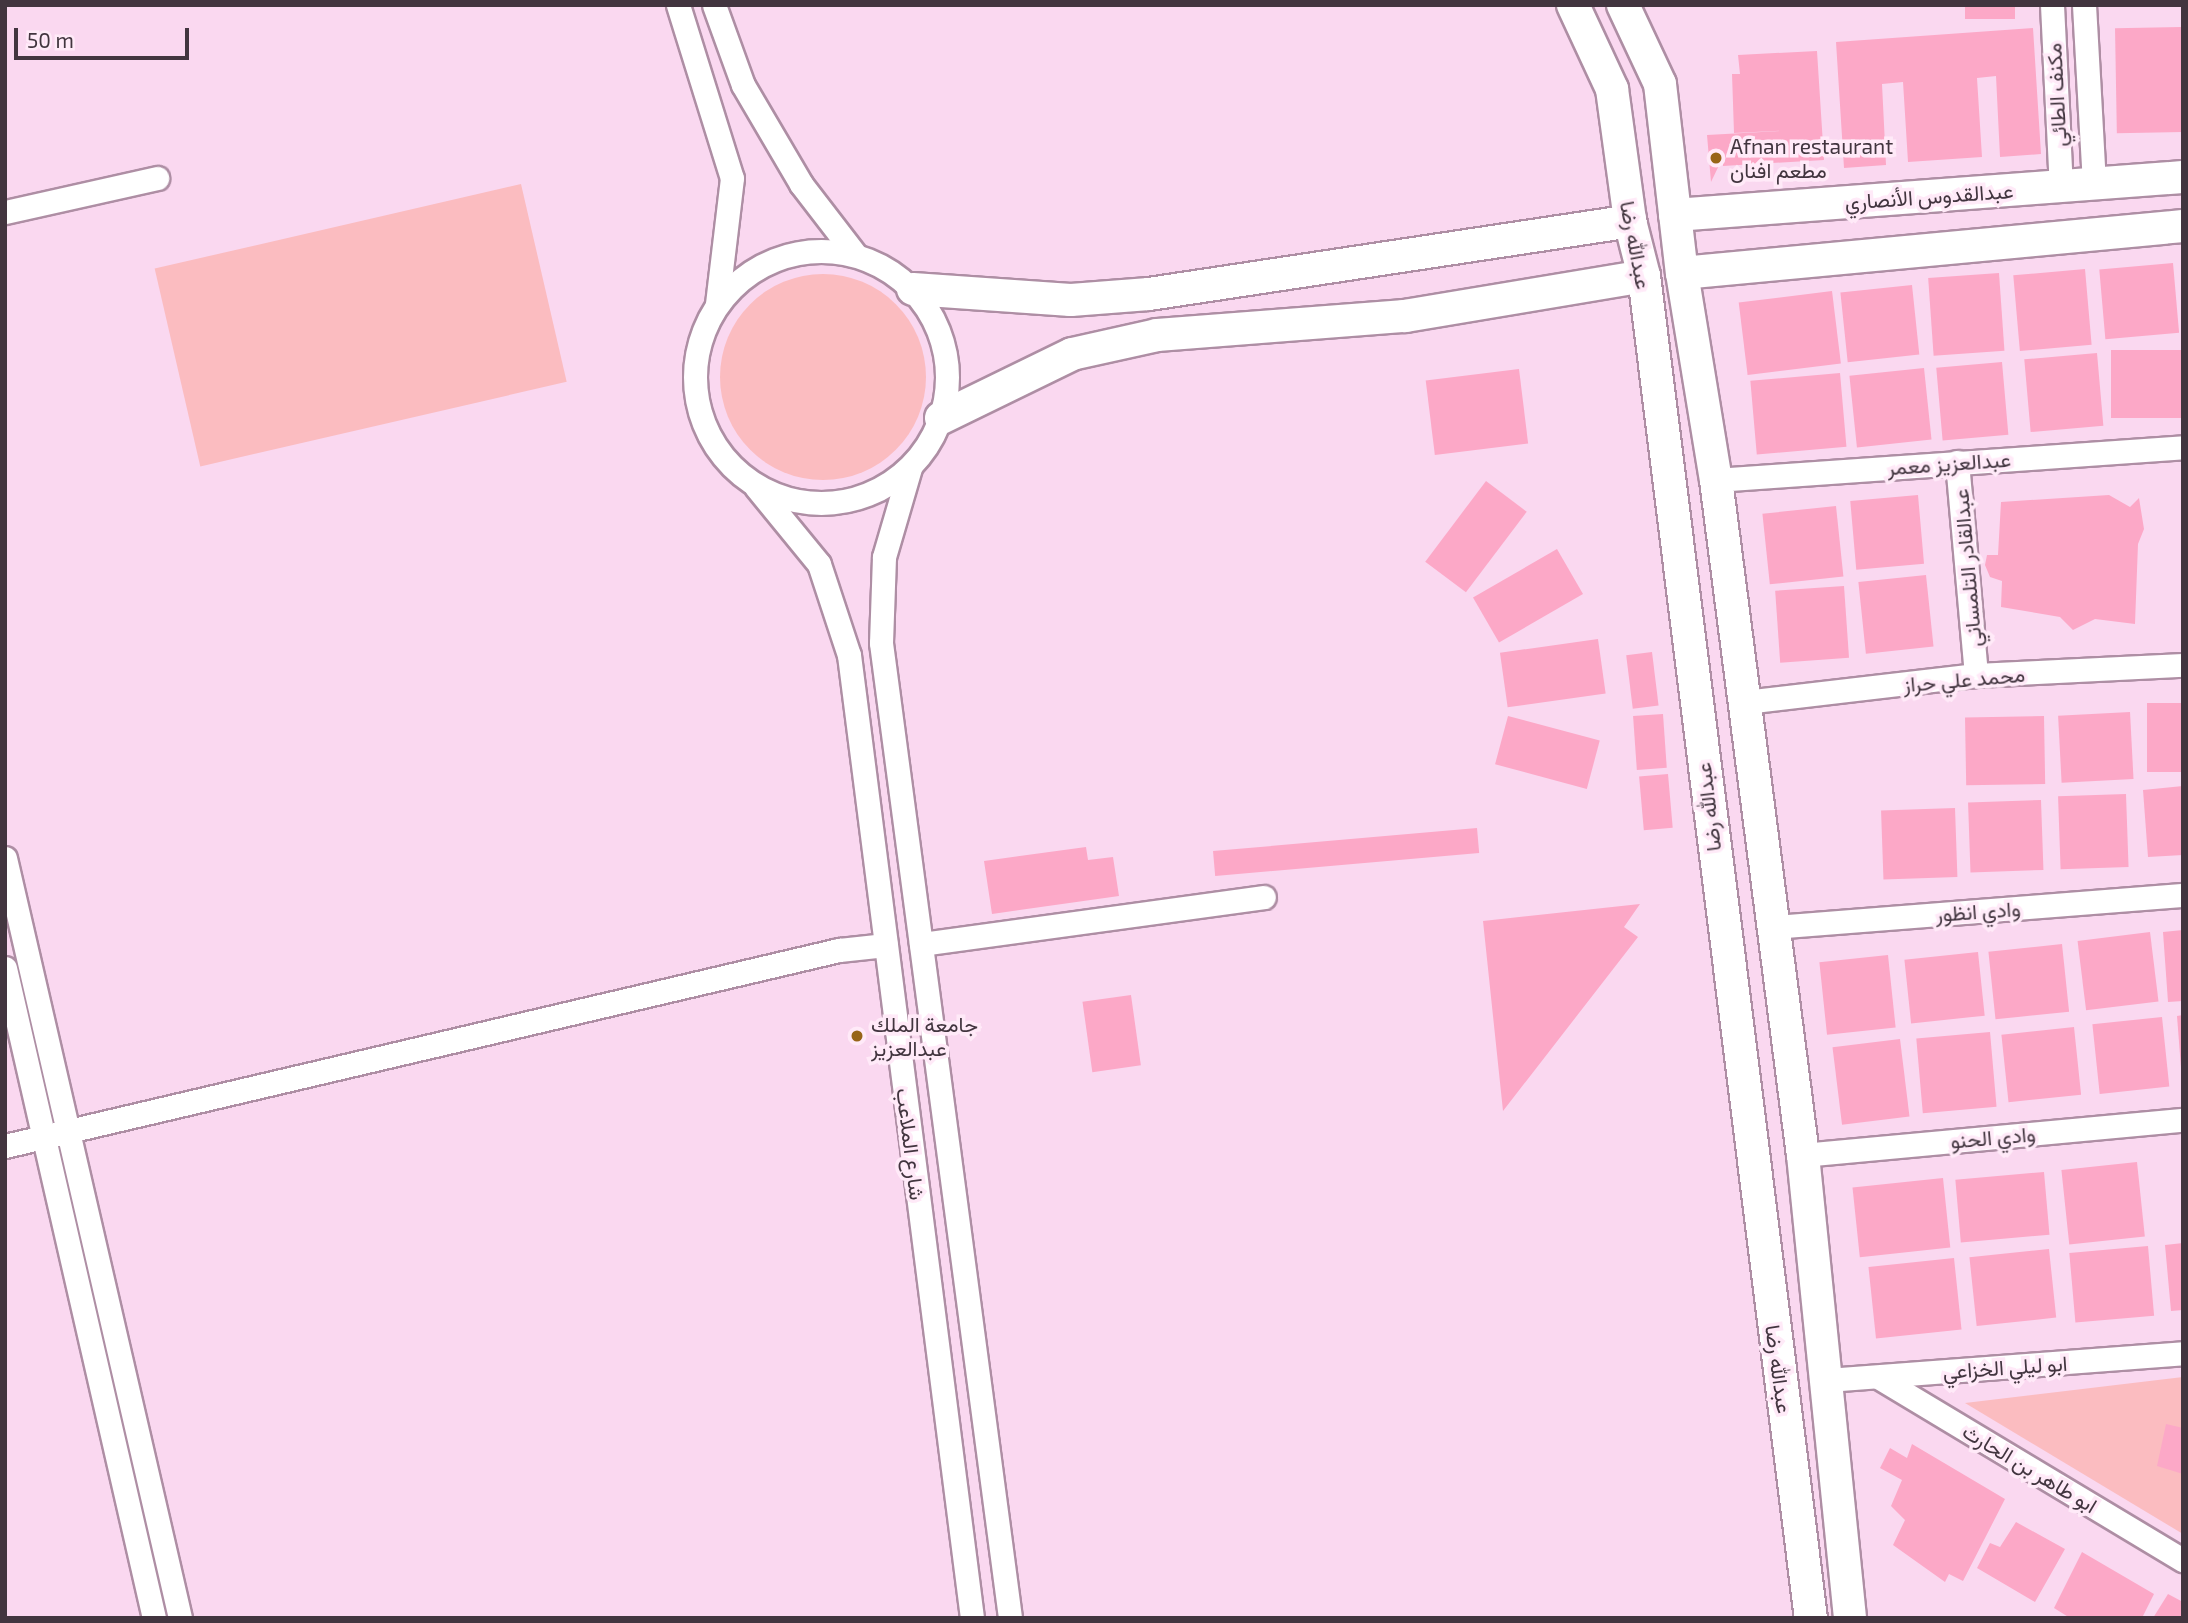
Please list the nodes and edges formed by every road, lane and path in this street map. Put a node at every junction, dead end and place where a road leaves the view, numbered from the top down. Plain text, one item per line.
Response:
1 (678, 5) edge
2 (714, 5) edge
3 (1573, 5) edge
4 (1623, 5) edge
5 (2052, 5) edge
6 (2084, 5) edge
7 (2183, 177) edge
8 (157, 178) dead end
9 (2094, 182) junction
10 (2061, 186) junction
11 (5, 212) edge
12 (1675, 215) junction
13 (1630, 221) junction
14 (2183, 226) edge
15 (855, 254) junction
16 (1682, 273) junction
17 (1644, 276) junction
18 (913, 289) junction
19 (717, 304) junction
20 (941, 418) junction
21 (2183, 447) edge
22 (1957, 462) junction
23 (910, 468) junction
24 (1716, 480) junction
25 (756, 487) junction
26 (2183, 665) edge
27 (1976, 675) junction
28 (1745, 702) junction
29 (5, 858) edge
30 (2183, 895) edge
31 (1264, 897) dead end
32 (1774, 926) junction
33 (921, 944) junction
34 (886, 945) junction
35 (5, 968) edge
36 (2183, 1120) edge
37 (68, 1130) junction
38 (44, 1136) junction
39 (5, 1146) edge
40 (1802, 1155) junction
41 (2183, 1353) edge
42 (1878, 1377) junction
43 (1827, 1380) junction
44 (2183, 1560) edge
45 (1852, 1617) edge
46 (154, 1618) edge
47 (180, 1618) edge
48 (972, 1618) edge
49 (1010, 1618) edge
50 (1811, 1618) edge
51 (1819, 1618) edge

1 - 19 street
2 - 15 street
3 - 13 street, عبدالله رضا
4 - 12 street, عبدالله رضا
5 - 10 street, مكنف الطائي
6 - 9 street, مكنف الطائي
7 - 9 street, عبدالقدوس الأنصاري
8 - 11 street
9 - 10 street, عبدالقدوس الأنصاري
10 - 12 street, عبدالقدوس الأنصاري
12 - 16 street, عبدالله رضا
13 - 17 street, عبدالله رضا
13 - 18 street
14 - 16 street
15 - 18 street
15 - 19 street
16 - 24 street, عبدالله رضا
17 - 20 street
17 - 50 street, عبدالله رضا
18 - 20 street
19 - 25 street
20 - 23 street
21 - 22 street, عبدالعزيز معمر
22 - 24 street, عبدالعزيز معمر
22 - 27 street, عبدالقادر التلمساني
23 - 25 street
23 - 33 street, شارع الملاعب
24 - 28 street, عبدالله رضا
25 - 34 street, شارع الملاعب
26 - 27 street, محمد علي حراز
27 - 28 street, محمد علي حراز
28 - 32 street, عبدالله رضا
29 - 37 street
30 - 32 street, وادي انظور
31 - 33 street
32 - 40 street, عبدالله رضا
33 - 49 street, شارع الملاعب
34 - 37 street
34 - 48 street, شارع الملاعب
35 - 38 street
36 - 40 street, وادي الحنو
37 - 38 street
37 - 47 street
38 - 39 street
38 - 46 street
40 - 43 street, عبدالله رضا
41 - 42 street, ابو ليلي الخزاعي
42 - 43 street, ابو ليلي الخزاعي
42 - 44 street, ابو طاهر بن الحارث
43 - 45 street, عبدالله رضا
45 - 51 street

